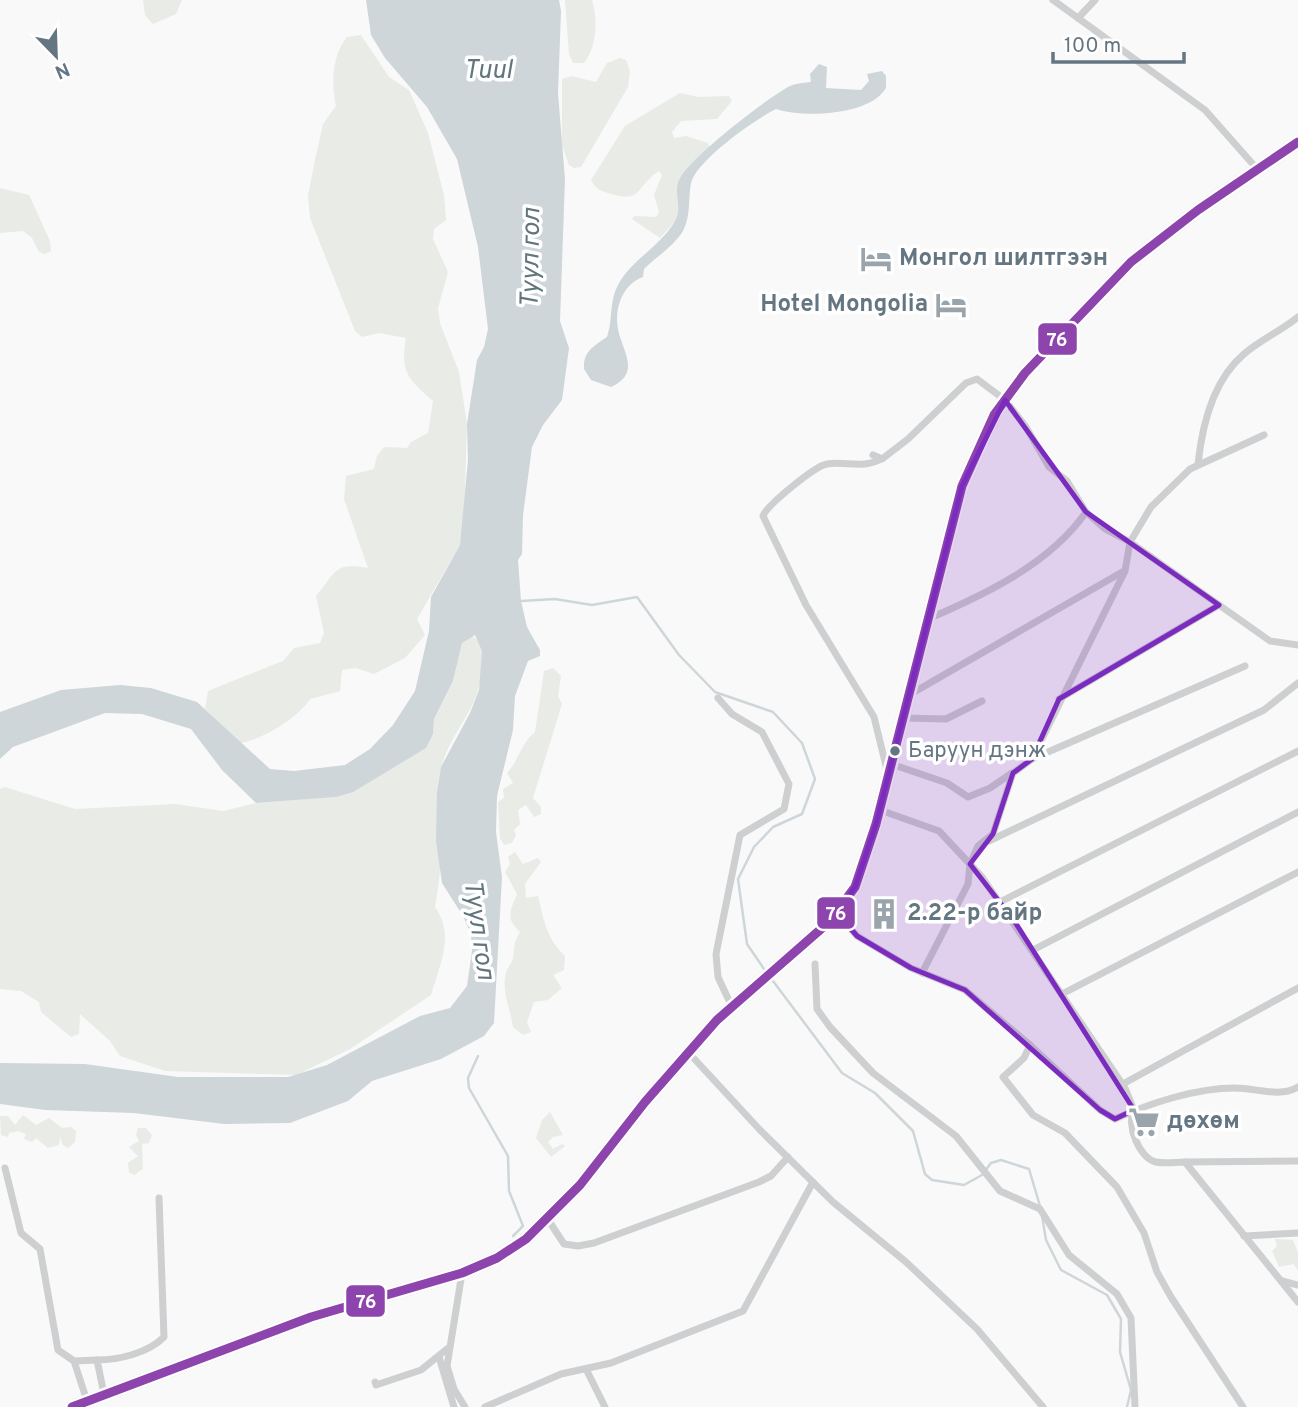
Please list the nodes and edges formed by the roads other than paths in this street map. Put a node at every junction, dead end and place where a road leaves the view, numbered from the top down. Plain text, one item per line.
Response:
1 (1053, 0) edge
2 (1095, 0) edge
3 (1078, 18) junction
4 (1298, 142) edge
5 (1258, 171) junction
6 (1298, 317) edge
7 (1005, 400) junction
8 (1264, 435) dead end
9 (873, 455) dead end
10 (882, 459) junction
11 (1198, 464) junction
12 (1086, 512) junction
13 (1130, 542) junction
14 (1125, 571) junction
15 (1219, 605) junction
16 (928, 619) junction
17 (1298, 645) edge
18 (1245, 666) dead end
19 (1298, 683) edge
20 (909, 695) junction
21 (718, 698) dead end
22 (1059, 699) junction
23 (982, 701) dead end
24 (903, 718) junction
25 (1298, 751) edge
26 (1032, 759) junction
27 (890, 770) junction
28 (1013, 773) junction
29 (880, 810) junction
30 (1298, 812) edge
31 (978, 846) junction
32 (970, 864) junction
33 (1298, 872) edge
34 (1000, 902) junction
35 (837, 912) junction
36 (1033, 950) junction
37 (815, 964) dead end
38 (922, 973) junction
39 (1298, 988) edge
40 (1062, 994) junction
41 (732, 1007) junction
42 (1030, 1045) junction
43 (688, 1052) junction
44 (1121, 1085) junction
45 (1298, 1087) edge
46 (1288, 1093) junction
47 (1298, 1096) edge
48 (1134, 1111) junction
49 (788, 1157) junction
50 (1298, 1161) edge
51 (1185, 1162) junction
52 (5, 1168) dead end
53 (813, 1182) junction
54 (159, 1198) dead end
55 (547, 1218) junction
56 (1298, 1233) edge
57 (1244, 1236) junction
58 (462, 1273) junction
59 (1281, 1281) junction
60 (1298, 1285) edge
61 (1298, 1302) edge
62 (447, 1349) junction
63 (439, 1357) junction
64 (97, 1360) junction
65 (74, 1361) junction
66 (586, 1369) junction
67 (375, 1382) dead end
68 (104, 1394) junction
69 (87, 1401) junction
70 (72, 1407) edge
71 (454, 1407) edge
72 (465, 1407) edge
73 (485, 1407) edge
74 (605, 1407) edge
75 (1043, 1407) edge
76 (1135, 1407) edge
77 (1243, 1407) edge

1 - 3 street
2 - 3 street
3 - 5 street
4 - 5 main road
5 - 7 main road
6 - 11 street
7 - 10 street
7 - 12 street
7 - 16 main road
8 - 11 street
9 - 10 street
10 - 27 street
11 - 13 street
12 - 13 street
12 - 16 street
13 - 14 street
13 - 15 street
14 - 20 street
14 - 22 street
15 - 17 street
15 - 22 street
16 - 20 main road
18 - 26 street
19 - 31 street
20 - 24 main road
21 - 41 street
22 - 26 street
23 - 24 street
24 - 27 main road
25 - 34 street
26 - 28 street
27 - 28 street
27 - 29 main road
28 - 31 street
29 - 32 street
29 - 35 main road
30 - 36 street
31 - 32 street
32 - 34 street
32 - 38 street
33 - 40 street
34 - 36 street
35 - 38 street
35 - 41 main road
36 - 40 street
37 - 76 street
38 - 42 street
39 - 44 street
40 - 44 street
41 - 43 main road
42 - 48 street
42 - 77 street
43 - 49 street
43 - 55 main road
44 - 48 street
45 - 46 street
46 - 47 street
46 - 48 street
48 - 51 street
49 - 53 street
49 - 55 street
50 - 51 street
51 - 57 street
52 - 65 street
53 - 66 street
53 - 75 street
54 - 64 street
55 - 58 main road
56 - 57 street
57 - 59 street
58 - 62 street
58 - 68 main road
59 - 60 street
59 - 61 street
62 - 63 street
62 - 72 street
63 - 67 street
63 - 71 street
64 - 65 street
64 - 68 street
65 - 69 street
66 - 73 street
66 - 74 street
68 - 69 main road
69 - 70 main road

